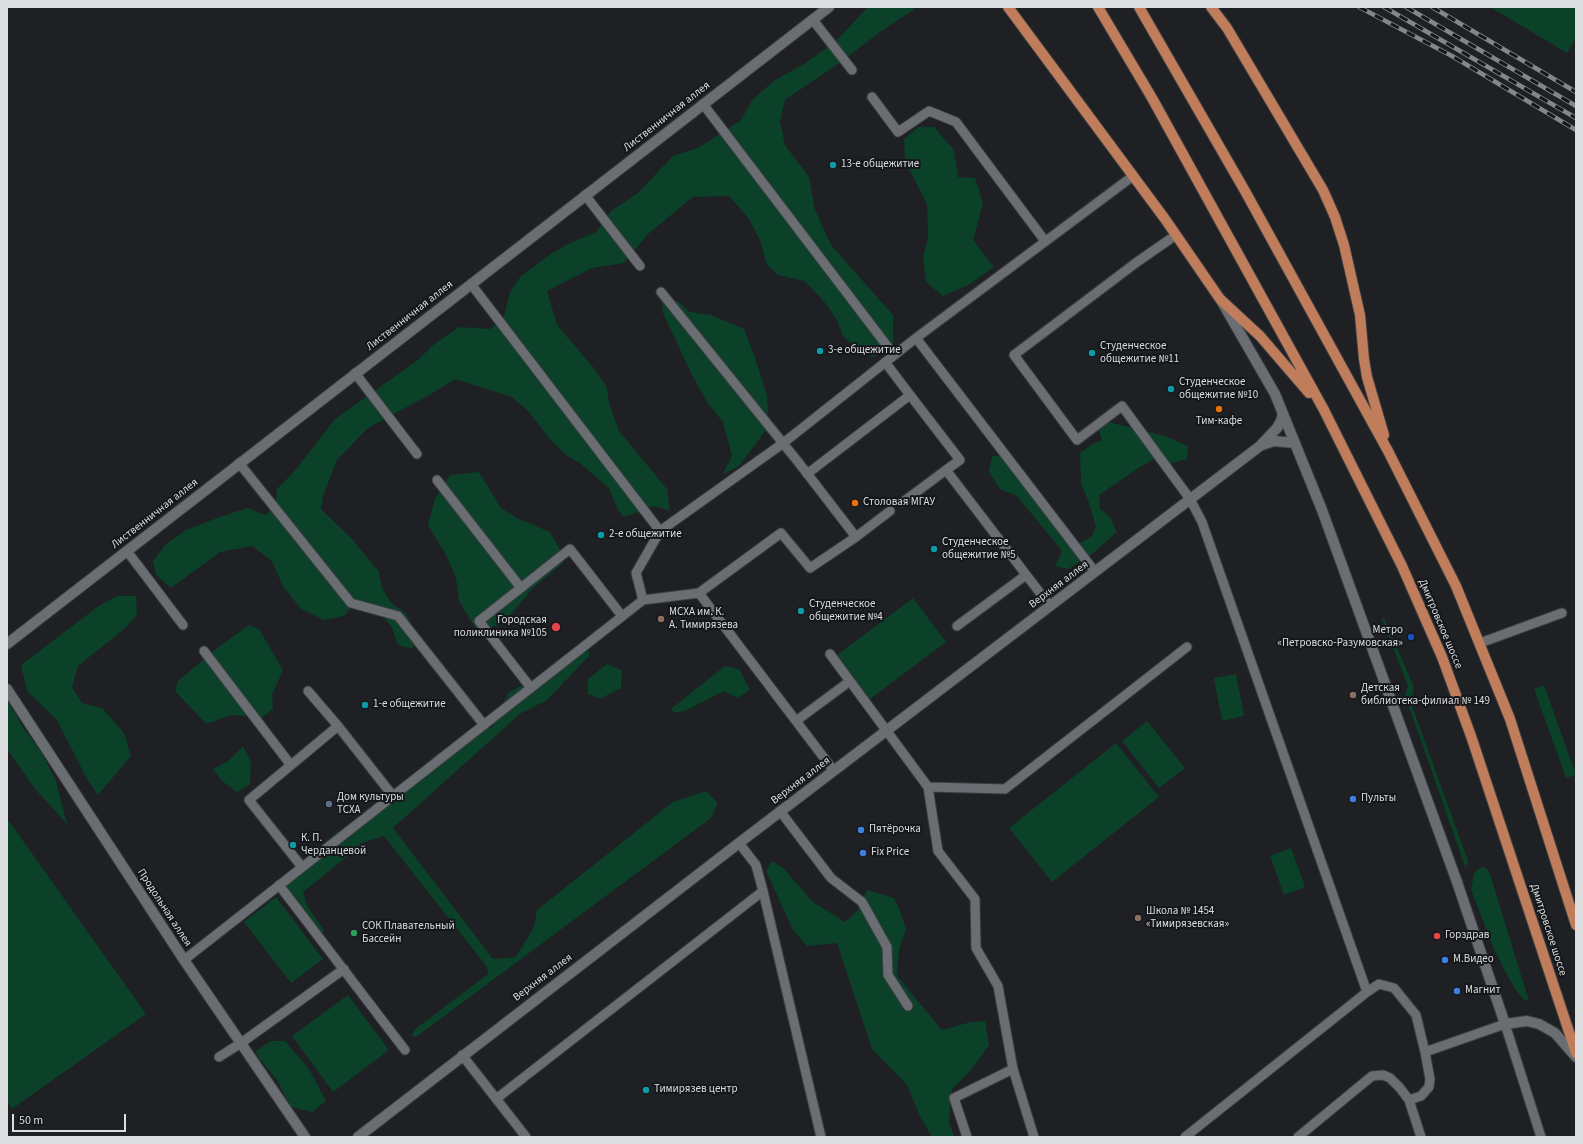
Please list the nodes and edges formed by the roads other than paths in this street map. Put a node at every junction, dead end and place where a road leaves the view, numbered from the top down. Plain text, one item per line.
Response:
1 (829, 7) edge
2 (1008, 7) edge
3 (1098, 7) edge
4 (1139, 7) edge
5 (1211, 7) edge
6 (813, 20) junction
7 (852, 70) dead end
8 (872, 97) dead end
9 (703, 104) junction
10 (1133, 176) junction
11 (585, 195) junction
12 (1176, 235) junction
13 (1045, 241) junction
14 (640, 266) dead end
15 (471, 284) junction
16 (661, 292) dead end
17 (1220, 299) junction
18 (916, 338) junction
19 (894, 355) junction
20 (885, 362) junction
21 (355, 374) junction
22 (910, 395) junction
23 (1324, 410) junction
24 (1283, 414) junction
25 (1295, 443) junction
26 (782, 444) junction
27 (1260, 446) junction
28 (1388, 450) junction
29 (416, 454) dead end
30 (240, 463) junction
31 (946, 470) junction
32 (807, 474) junction
33 (437, 480) dead end
34 (1190, 499) junction
35 (903, 502) dead end
36 (890, 512) dead end
37 (660, 531) junction
38 (856, 537) junction
39 (127, 551) junction
40 (1095, 572) junction
41 (1026, 575) junction
42 (521, 588) junction
43 (699, 592) junction
44 (643, 600) junction
45 (1050, 606) junction
46 (1562, 613) dead end
47 (622, 616) junction
48 (183, 625) dead end
49 (957, 626) dead end
50 (7, 644) edge
51 (1480, 644) junction
52 (1187, 647) dead end
53 (204, 651) dead end
54 (830, 654) dead end
55 (850, 681) junction
56 (531, 688) junction
57 (7, 689) edge
58 (308, 691) dead end
59 (796, 721) junction
60 (484, 725) junction
61 (338, 726) junction
62 (886, 731) junction
63 (290, 764) junction
64 (834, 771) junction
65 (928, 787) junction
66 (393, 796) junction
67 (780, 811) junction
68 (739, 842) junction
69 (302, 867) junction
70 (279, 885) junction
71 (763, 891) junction
72 (1576, 925) edge
73 (184, 960) junction
74 (344, 969) junction
75 (1366, 992) junction
76 (908, 1006) dead end
77 (1505, 1024) junction
78 (241, 1043) junction
79 (405, 1050) dead end
80 (1425, 1052) junction
81 (1576, 1053) edge
82 (462, 1055) junction
83 (219, 1057) dead end
84 (1576, 1057) edge
85 (1013, 1069) junction
86 (496, 1099) junction
87 (1409, 1100) junction
88 (305, 1137) edge
89 (358, 1137) edge
90 (526, 1137) edge
91 (821, 1137) edge
92 (967, 1137) edge
93 (1034, 1137) edge
94 (1185, 1137) edge
95 (1298, 1137) edge
96 (1421, 1137) edge
97 (1542, 1137) edge

1 - 6 street, Лиственничная аллея
2 - 10 main road
3 - 23 main road, Дмитровское шоссе
4 - 28 main road
5 - 28 main road
6 - 7 lane
6 - 9 street, Лиственничная аллея
8 - 13 lane
9 - 11 street, Лиственничная аллея
9 - 19 lane
10 - 12 main road
10 - 13 lane
11 - 14 lane
11 - 15 street, Лиственничная аллея
12 - 17 main road
12 - 34 lane
13 - 18 lane
15 - 21 street, Лиственничная аллея
15 - 37 lane
16 - 26 lane
17 - 23 main road
17 - 24 street
18 - 19 lane
18 - 40 lane
19 - 20 lane
20 - 22 lane
20 - 26 lane
21 - 29 lane
21 - 30 street, Лиственничная аллея
22 - 31 lane
22 - 32 lane
23 - 81 main road, Дмитровское шоссе
24 - 25 street
24 - 27 street, Верхняя аллея
25 - 27 street, Верхняя аллея
25 - 77 street
26 - 32 lane
26 - 37 lane
27 - 34 street, Верхняя аллея
28 - 51 main road
30 - 39 street, Лиственничная аллея
30 - 60 lane
31 - 35 lane
31 - 41 lane
32 - 38 lane
33 - 42 lane
34 - 40 street, Верхняя аллея
34 - 75 lane
36 - 38 lane
37 - 44 lane
38 - 43 lane
39 - 48 lane
39 - 50 street, Лиственничная аллея
40 - 45 street, Верхняя аллея
41 - 45 lane
41 - 49 lane
42 - 47 lane
42 - 56 lane
43 - 44 lane
43 - 59 lane
44 - 47 lane
45 - 62 street, Верхняя аллея
46 - 51 lane
47 - 56 lane
51 - 72 main road
52 - 65 lane
53 - 63 lane
54 - 55 lane
55 - 59 lane
55 - 62 lane
56 - 60 lane
57 - 73 street, Продольная аллея
58 - 61 lane
59 - 64 lane
60 - 66 lane
61 - 63 lane
61 - 66 lane
62 - 64 street, Верхняя аллея
62 - 65 lane
63 - 69 lane
64 - 67 street, Верхняя аллея
65 - 85 lane
66 - 69 lane
67 - 68 street, Верхняя аллея
67 - 76 lane
68 - 71 lane
68 - 82 street, Верхняя аллея
69 - 70 lane
70 - 73 lane
70 - 74 lane
71 - 86 lane
71 - 91 lane
73 - 78 street, Продольная аллея
74 - 78 lane
74 - 79 lane
75 - 80 lane
75 - 94 lane
77 - 80 lane
77 - 84 street
77 - 97 lane
78 - 83 lane
78 - 88 street, Продольная аллея
80 - 87 lane
82 - 86 lane
82 - 89 street, Верхняя аллея
85 - 92 lane
85 - 93 lane
86 - 90 lane
87 - 95 lane
87 - 96 lane

